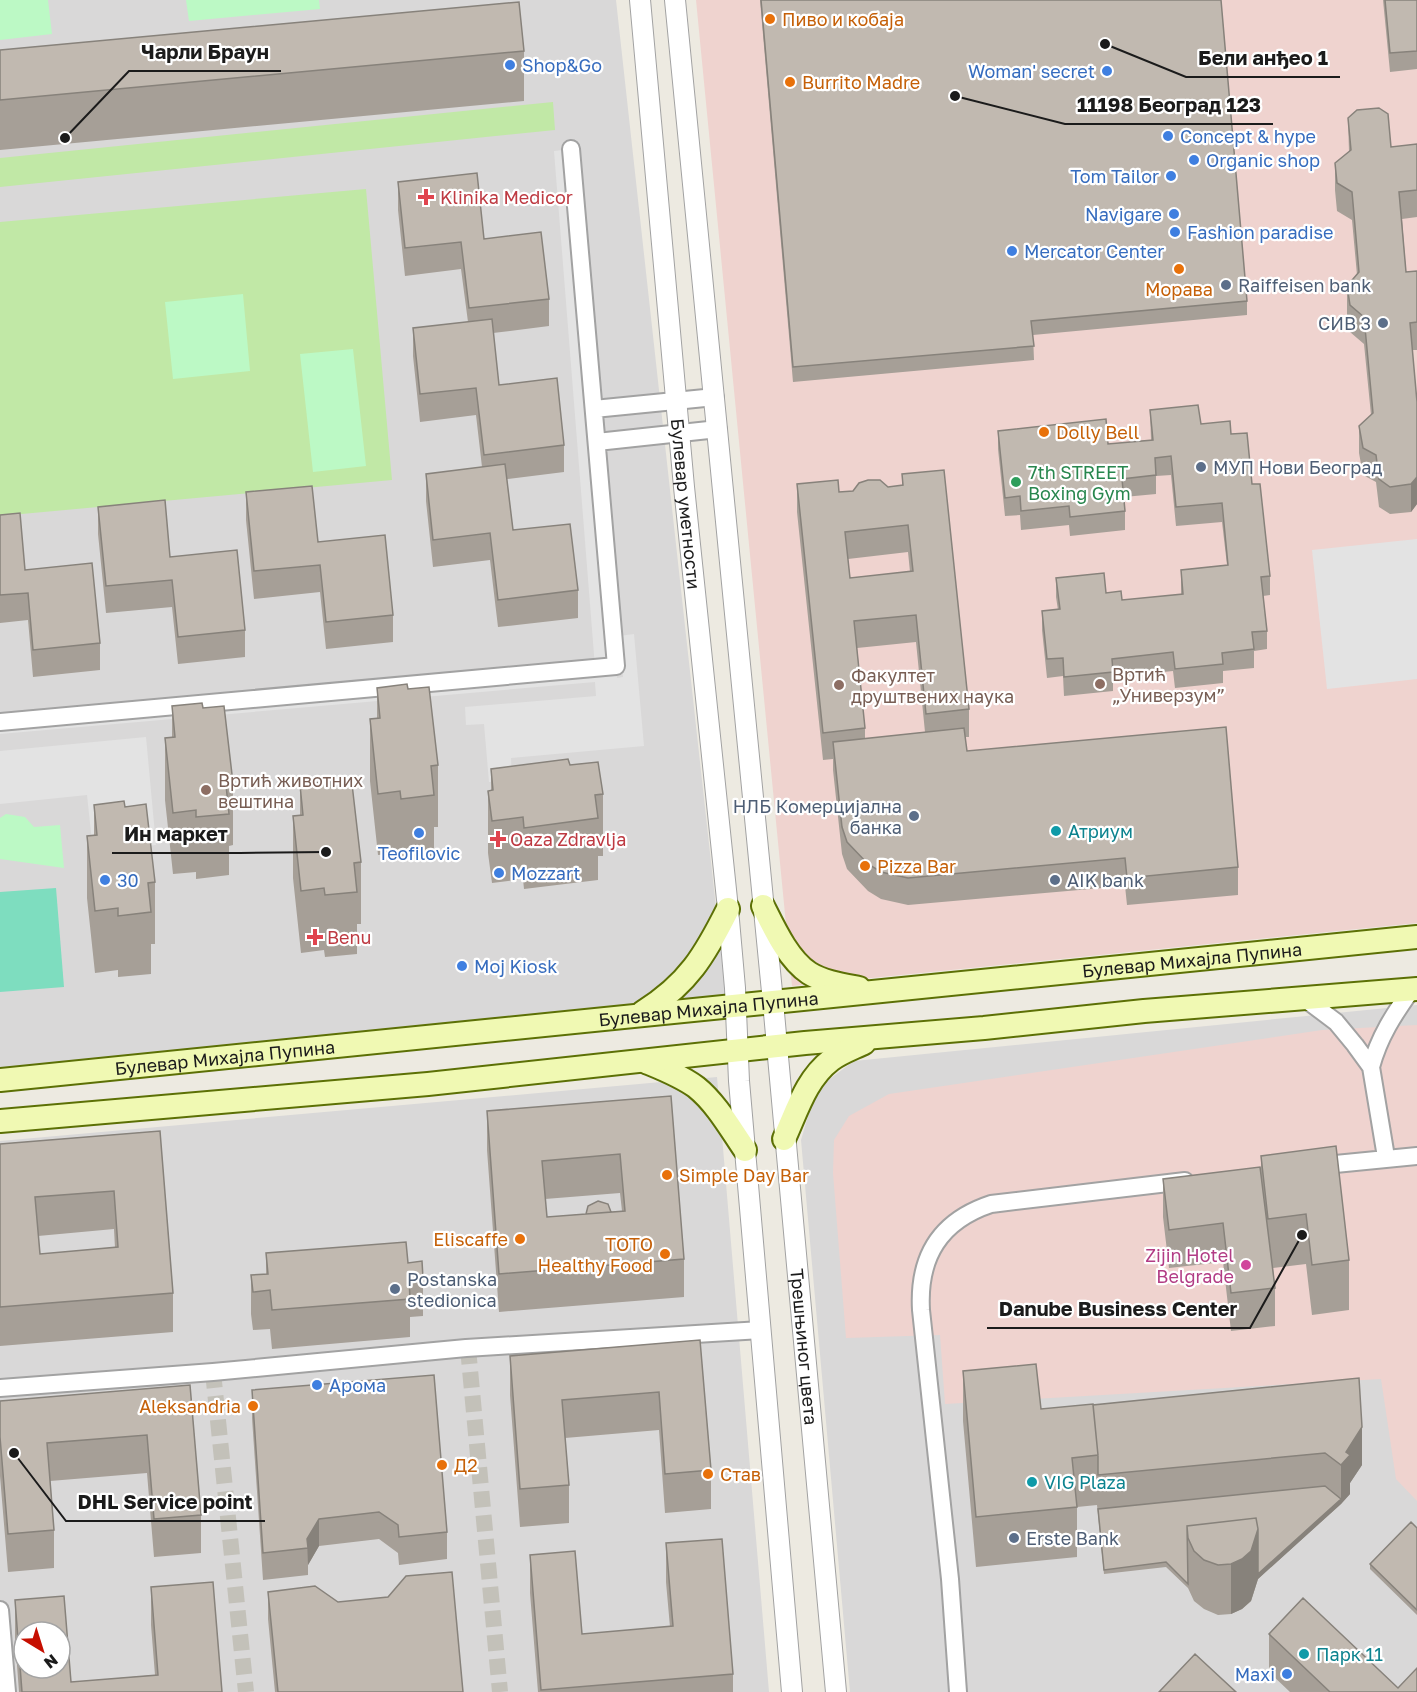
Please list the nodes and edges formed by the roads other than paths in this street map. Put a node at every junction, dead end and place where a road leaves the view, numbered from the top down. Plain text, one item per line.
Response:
1 (640, 0) edge
2 (675, 0) edge
3 (571, 149) dead end
4 (715, 397) junction
5 (676, 400) junction
6 (594, 409) junction
7 (718, 429) junction
8 (679, 433) junction
9 (597, 442) junction
10 (0, 722) edge
11 (764, 906) junction
12 (728, 909) junction
13 (1417, 937) edge
14 (1415, 989) edge
15 (875, 992) junction
16 (1304, 998) junction
17 (773, 1002) junction
18 (735, 1006) junction
19 (638, 1016) junction
20 (879, 1037) junction
21 (777, 1047) junction
22 (737, 1052) junction
23 (645, 1061) junction
24 (1371, 1067) junction
25 (0, 1080) edge
26 (0, 1121) edge
27 (784, 1139) junction
28 (745, 1150) junction
29 (1417, 1155) edge
30 (1386, 1157) junction
31 (1304, 1167) edge
32 (1201, 1179) edge
33 (761, 1330) junction
34 (0, 1388) edge
35 (0, 1610) edge
36 (7, 1692) edge
37 (792, 1692) edge
38 (836, 1692) edge
39 (958, 1692) edge

1 - 5 street, Булевар уметности
2 - 4 street
3 - 6 street
4 - 5 street
4 - 7 street
5 - 6 street
5 - 8 street, Булевар уметности
6 - 9 street
7 - 8 street
7 - 11 street
8 - 9 street
8 - 12 street, Булевар уметности
9 - 10 street
11 - 15 main road
11 - 17 street
12 - 18 street, Булевар уметности
12 - 19 main road
13 - 15 main road, Булевар Михајла Пупина
14 - 16 main road
14 - 24 street
15 - 17 main road, Булевар Михајла Пупина
16 - 20 main road
16 - 24 street
17 - 18 main road, Булевар Михајла Пупина
17 - 21 street, Трешњиног цвета
18 - 19 main road, Булевар Михајла Пупина
18 - 22 street
19 - 25 main road, Булевар Михајла Пупина
20 - 21 main road
20 - 27 main road
21 - 22 main road
21 - 27 street, Трешњиног цвета
22 - 23 main road
22 - 28 street
23 - 26 main road
23 - 28 main road
24 - 30 street
27 - 38 street, Трешњиног цвета
28 - 33 street
29 - 30 street
30 - 31 street
32 - 39 street
33 - 34 street
33 - 37 street
35 - 36 street

